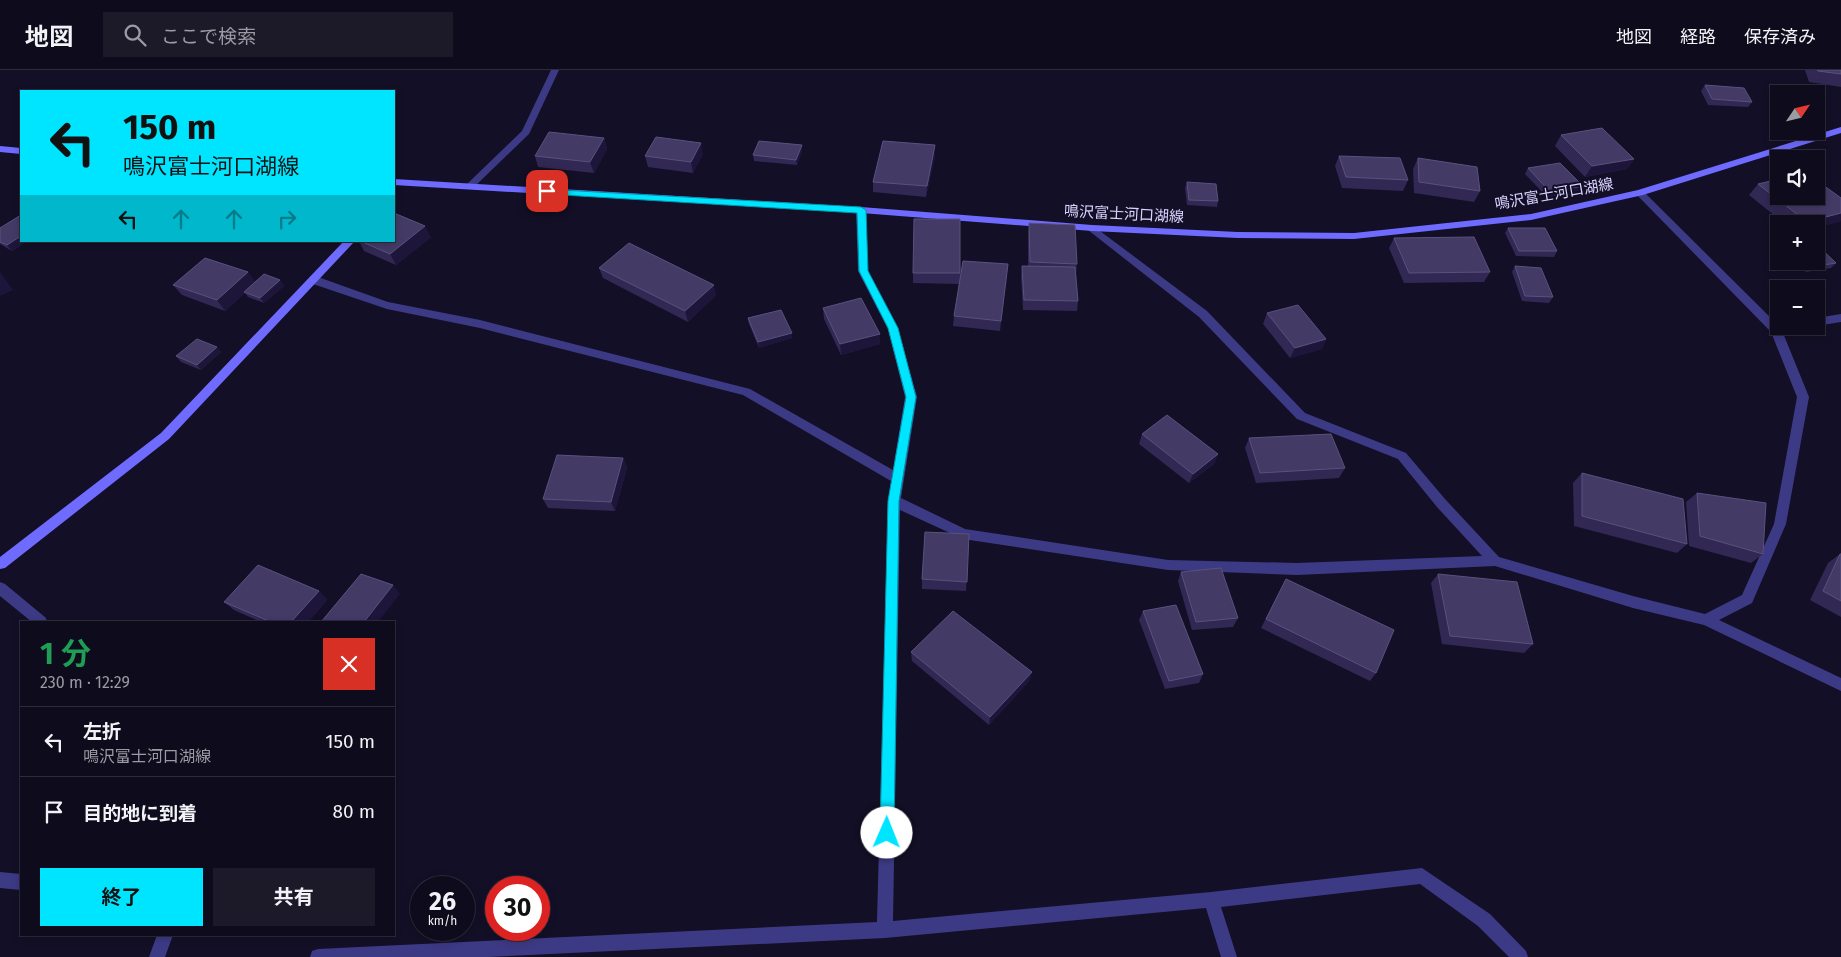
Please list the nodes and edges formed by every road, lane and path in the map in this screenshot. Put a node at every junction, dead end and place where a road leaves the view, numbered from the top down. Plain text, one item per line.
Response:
1 (555, 70) edge
2 (1841, 130) edge
3 (0, 149) edge
4 (20, 151) edge
5 (399, 183) edge
6 (469, 187) junction
7 (1640, 193) junction
8 (861, 210) junction
9 (1092, 228) junction
10 (349, 242) edge
11 (314, 280) junction
12 (1841, 318) edge
13 (1825, 321) edge
14 (1770, 324) edge
15 (1778, 335) edge
16 (898, 479) junction
17 (894, 501) junction
18 (1496, 561) junction
19 (0, 564) edge
20 (0, 588) edge
21 (1706, 620) junction
22 (40, 621) edge
23 (1841, 685) edge
24 (0, 880) edge
25 (20, 882) edge
26 (1211, 900) junction
27 (885, 930) junction
28 (165, 936) edge
29 (157, 957) edge
30 (318, 957) edge
31 (1229, 957) edge
32 (1520, 957) edge

1 - 6 street
2 - 7 main road, 鳴沢富士河口湖線
3 - 4 main road
5 - 6 main road, 鳴沢富士河口湖線
6 - 8 main road, 鳴沢富士河口湖線
7 - 9 main road, 鳴沢富士河口湖線
7 - 14 street
8 - 9 main road, 鳴沢富士河口湖線
8 - 16 street
9 - 18 street
10 - 11 main road
11 - 16 street
11 - 19 main road
12 - 13 street
15 - 21 street
16 - 17 street
17 - 18 street
17 - 27 street
18 - 21 street
20 - 22 street
21 - 23 street
24 - 25 street
26 - 27 street
26 - 31 street
26 - 32 street
27 - 30 street
28 - 29 street

